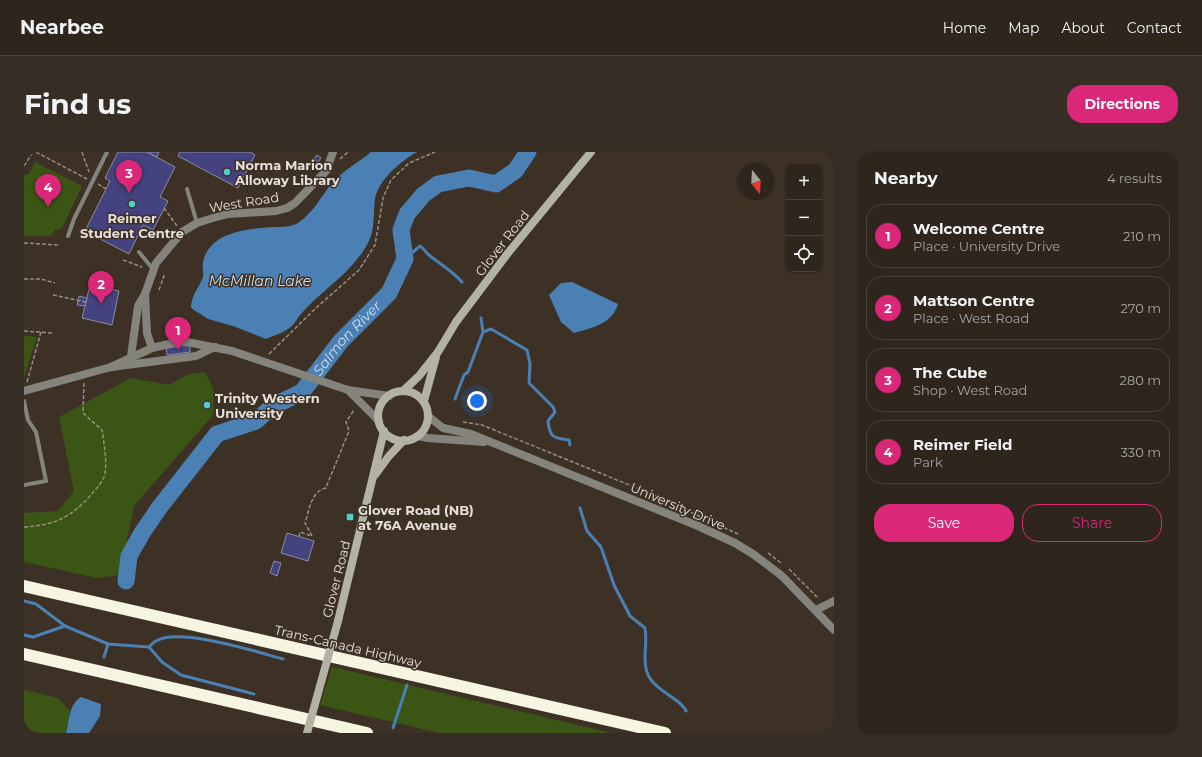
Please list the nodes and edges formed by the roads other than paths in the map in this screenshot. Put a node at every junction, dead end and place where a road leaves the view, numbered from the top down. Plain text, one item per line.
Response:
1 (107, 152) edge
2 (333, 152) edge
3 (591, 152) edge
4 (187, 189) dead end
5 (198, 223) junction
6 (68, 236) dead end
7 (139, 252) dead end
8 (153, 269) junction
9 (145, 294) junction
10 (171, 322) dead end
11 (177, 342) junction
12 (215, 347) junction
13 (152, 348) junction
14 (438, 352) junction
15 (131, 356) junction
16 (112, 367) junction
17 (26, 390) edge
18 (346, 390) junction
19 (404, 391) junction
20 (389, 396) junction
21 (424, 401) junction
22 (24, 402) edge
23 (428, 416) junction
24 (26, 421) edge
25 (379, 421) junction
26 (384, 431) junction
27 (418, 436) junction
28 (404, 440) junction
29 (489, 443) junction
30 (374, 477) junction
31 (24, 485) edge
32 (24, 586) edge
33 (834, 601) edge
34 (816, 610) junction
35 (834, 630) edge
36 (24, 654) edge
37 (307, 733) edge
38 (367, 733) edge
39 (665, 733) edge

1 - 6 lane
2 - 5 street, West Road
3 - 14 main road, Glover Road
4 - 5 lane
5 - 8 street, West Road
7 - 8 lane
8 - 9 street, West Road
9 - 13 street, West Road
9 - 15 street, West Road
10 - 11 lane
11 - 12 street
11 - 13 street
12 - 16 street
12 - 18 street
13 - 15 street
14 - 19 main road, Glover Road
14 - 21 main road, Glover Road
15 - 16 street
16 - 17 street
18 - 20 street
18 - 25 street
19 - 20 main road
19 - 21 main road
20 - 25 main road
21 - 23 main road
22 - 24 lane
23 - 27 main road
23 - 29 street, University Drive
24 - 31 lane
25 - 26 main road
26 - 28 main road
26 - 30 main road, Glover Road
27 - 28 main road
27 - 29 street, University Drive
28 - 30 main road, Glover Road
29 - 34 street, University Drive
30 - 37 main road, Glover Road, bridge
32 - 39 highway, Trans-Canada Highway
33 - 34 street
34 - 35 street, University Drive
36 - 38 highway

